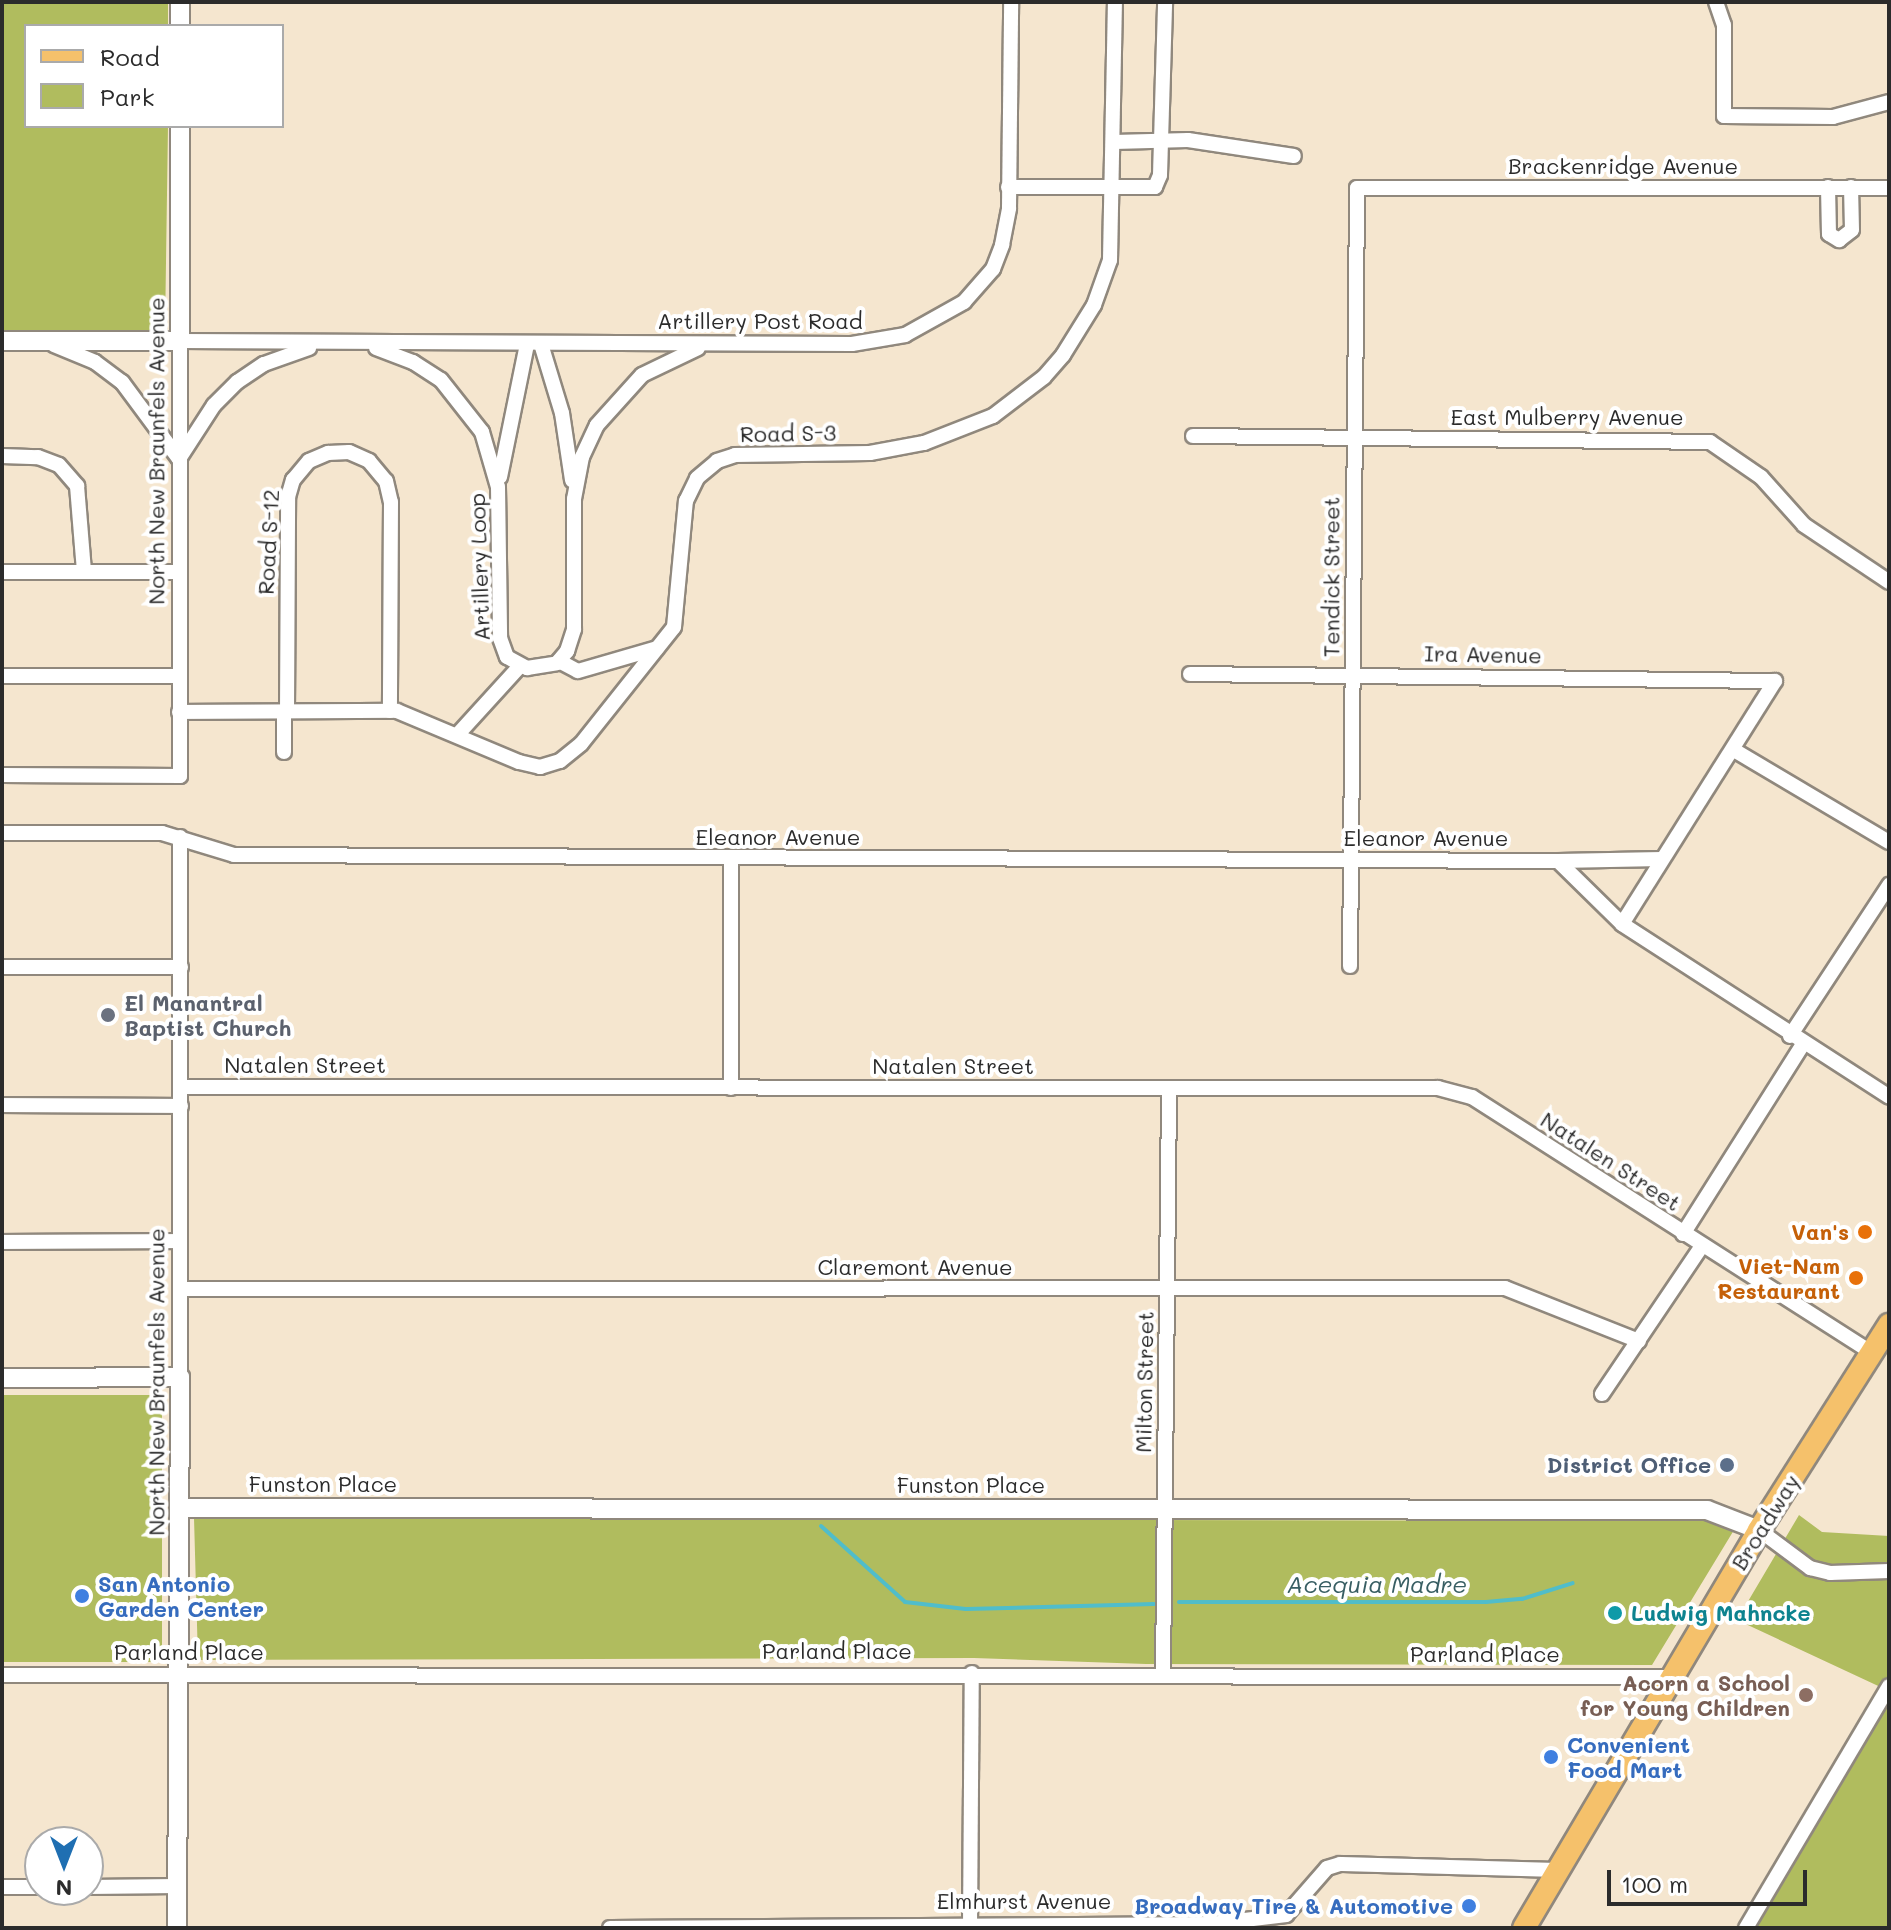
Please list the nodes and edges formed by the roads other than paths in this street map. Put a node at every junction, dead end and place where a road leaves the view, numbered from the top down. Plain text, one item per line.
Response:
1 (180, 2) edge
2 (1011, 2) edge
3 (1115, 2) edge
4 (1165, 2) edge
5 (1716, 2) edge
6 (180, 24) edge
7 (1889, 102) edge
8 (180, 128) edge
9 (1161, 141) junction
10 (1114, 142) junction
11 (1294, 156) dead end
12 (1008, 187) junction
13 (1113, 187) junction
14 (1828, 187) junction
15 (1851, 187) junction
16 (1357, 188) joint
17 (1889, 188) edge
18 (2, 341) edge
19 (30, 341) junction
20 (180, 341) junction
21 (329, 343) junction
22 (356, 343) junction
23 (534, 344) junction
24 (712, 344) junction
25 (1193, 436) dead end
26 (1354, 438) junction
27 (2, 456) edge
28 (179, 459) junction
29 (498, 487) junction
30 (574, 499) junction
31 (2, 572) edge
32 (84, 572) junction
33 (180, 572) junction
34 (1889, 582) edge
35 (657, 648) junction
36 (559, 661) junction
37 (520, 666) junction
38 (1190, 674) dead end
39 (1353, 674) junction
40 (2, 676) edge
41 (180, 676) junction
42 (390, 711) junction
43 (179, 712) junction
44 (286, 712) junction
45 (459, 733) junction
46 (1734, 750) junction
47 (284, 752) dead end
48 (2, 775) edge
49 (2, 833) edge
50 (180, 837) junction
51 (1889, 842) edge
52 (731, 859) junction
53 (1662, 859) junction
54 (1352, 860) junction
55 (1558, 861) junction
56 (1889, 885) edge
57 (1622, 924) junction
58 (1350, 966) dead end
59 (2, 967) edge
60 (181, 967) junction
61 (1790, 1036) junction
62 (1803, 1044) junction
63 (181, 1087) junction
64 (731, 1088) junction
65 (1169, 1089) junction
66 (1889, 1097) edge
67 (2, 1105) edge
68 (181, 1106) junction
69 (1683, 1234) junction
70 (180, 1241) junction
71 (2, 1242) edge
72 (1702, 1246) junction
73 (180, 1289) junction
74 (1167, 1289) junction
75 (1889, 1325) edge
76 (1639, 1341) junction
77 (1871, 1352) junction
78 (180, 1377) junction
79 (2, 1378) edge
80 (1602, 1394) dead end
81 (179, 1508) junction
82 (1163, 1510) junction
83 (1759, 1530) junction
84 (1889, 1571) edge
85 (972, 1673) junction
86 (178, 1674) junction
87 (2, 1675) edge
88 (1163, 1675) junction
89 (1672, 1677) junction
90 (1889, 1686) edge
91 (1559, 1870) junction
92 (177, 1886) junction
93 (2, 1887) edge
94 (24, 1887) edge
95 (104, 1887) edge
96 (970, 1925) edge
97 (1211, 1926) edge
98 (177, 1928) edge
99 (610, 1928) edge
100 (1524, 1928) edge
101 (1746, 1928) edge

1 - 6 street
2 - 12 street, Artillery Post Road
3 - 10 street, Road S-3
4 - 9 street
5 - 7 street
8 - 20 street, North New Braunfels Avenue
9 - 10 street
9 - 11 street
9 - 13 street
10 - 13 street, Road S-3
12 - 13 street
12 - 24 street, Artillery Post Road
13 - 35 street, Road S-3
14 - 15 street, Brackenridge Avenue
14 - 15 street
14 - 16 street, Brackenridge Avenue
15 - 17 street, Brackenridge Avenue
16 - 26 street, Tendick Street
18 - 19 street
19 - 20 street
19 - 28 street
20 - 21 street, Artillery Post Road
20 - 28 street, North New Braunfels Avenue
21 - 22 street, Artillery Post Road
21 - 28 street, Artillery Post Road
22 - 23 street, Artillery Post Road
22 - 29 street, Artillery Loop
23 - 24 street, Artillery Post Road
23 - 29 street
23 - 30 street
24 - 30 street
25 - 26 street, East Mulberry Avenue
26 - 34 street, East Mulberry Avenue
26 - 39 street, Tendick Street
27 - 32 street
28 - 33 street, North New Braunfels Avenue
29 - 37 street, Artillery Loop
30 - 36 street
31 - 32 street
32 - 33 street
33 - 41 street, North New Braunfels Avenue
35 - 36 street
35 - 45 street, Road S-3
36 - 37 street
37 - 45 street
38 - 39 street, Ira Avenue
39 - 46 street, Ira Avenue
39 - 54 street, Tendick Street
40 - 41 street
41 - 43 street, North New Braunfels Avenue
42 - 44 street, Road S-3
42 - 44 street, Road S-12
42 - 45 street, Road S-3
43 - 44 street, Road S-3
43 - 48 street, North New Braunfels Avenue
44 - 47 street
46 - 51 street
46 - 53 street
49 - 50 street, Eleanor Avenue
50 - 52 street, Eleanor Avenue
50 - 60 street, North New Braunfels Avenue
52 - 54 street, Eleanor Avenue
52 - 64 street
53 - 55 street, Eleanor Avenue
53 - 57 street
54 - 55 street, Eleanor Avenue
54 - 58 street, Tendick Street
55 - 57 street
56 - 61 street
57 - 61 street
59 - 60 street
60 - 63 street, North New Braunfels Avenue
61 - 62 street
62 - 66 street
62 - 69 street
63 - 64 street, Natalen Street
63 - 68 street, North New Braunfels Avenue
64 - 65 street, Natalen Street
65 - 69 street, Natalen Street
65 - 74 street, Milton Street
67 - 68 street
68 - 70 street, North New Braunfels Avenue
69 - 72 street, Natalen Street
70 - 71 street
70 - 73 street, North New Braunfels Avenue
72 - 76 street
72 - 77 street
73 - 74 street, Claremont Avenue
73 - 78 street, North New Braunfels Avenue
74 - 76 street, Claremont Avenue
74 - 82 street, Milton Street
75 - 77 main road, Broadway
76 - 80 street
77 - 83 main road, Broadway
78 - 79 street
78 - 81 street, North New Braunfels Avenue
81 - 82 street, Funston Place
81 - 86 street, North New Braunfels Avenue
82 - 83 street, Funston Place
82 - 88 street, Milton Street
83 - 84 street
83 - 89 main road, Broadway
85 - 86 street, Parland Place
85 - 88 street, Parland Place
85 - 96 street
86 - 87 street, Parland Place
86 - 92 street, North New Braunfels Avenue
88 - 89 street, Parland Place
89 - 91 main road, Broadway
90 - 101 street
91 - 97 street, Elmhurst Avenue
91 - 100 main road, Broadway
92 - 95 street
92 - 98 street, North New Braunfels Avenue
93 - 94 street
96 - 97 street, Elmhurst Avenue
96 - 99 street, Elmhurst Avenue

